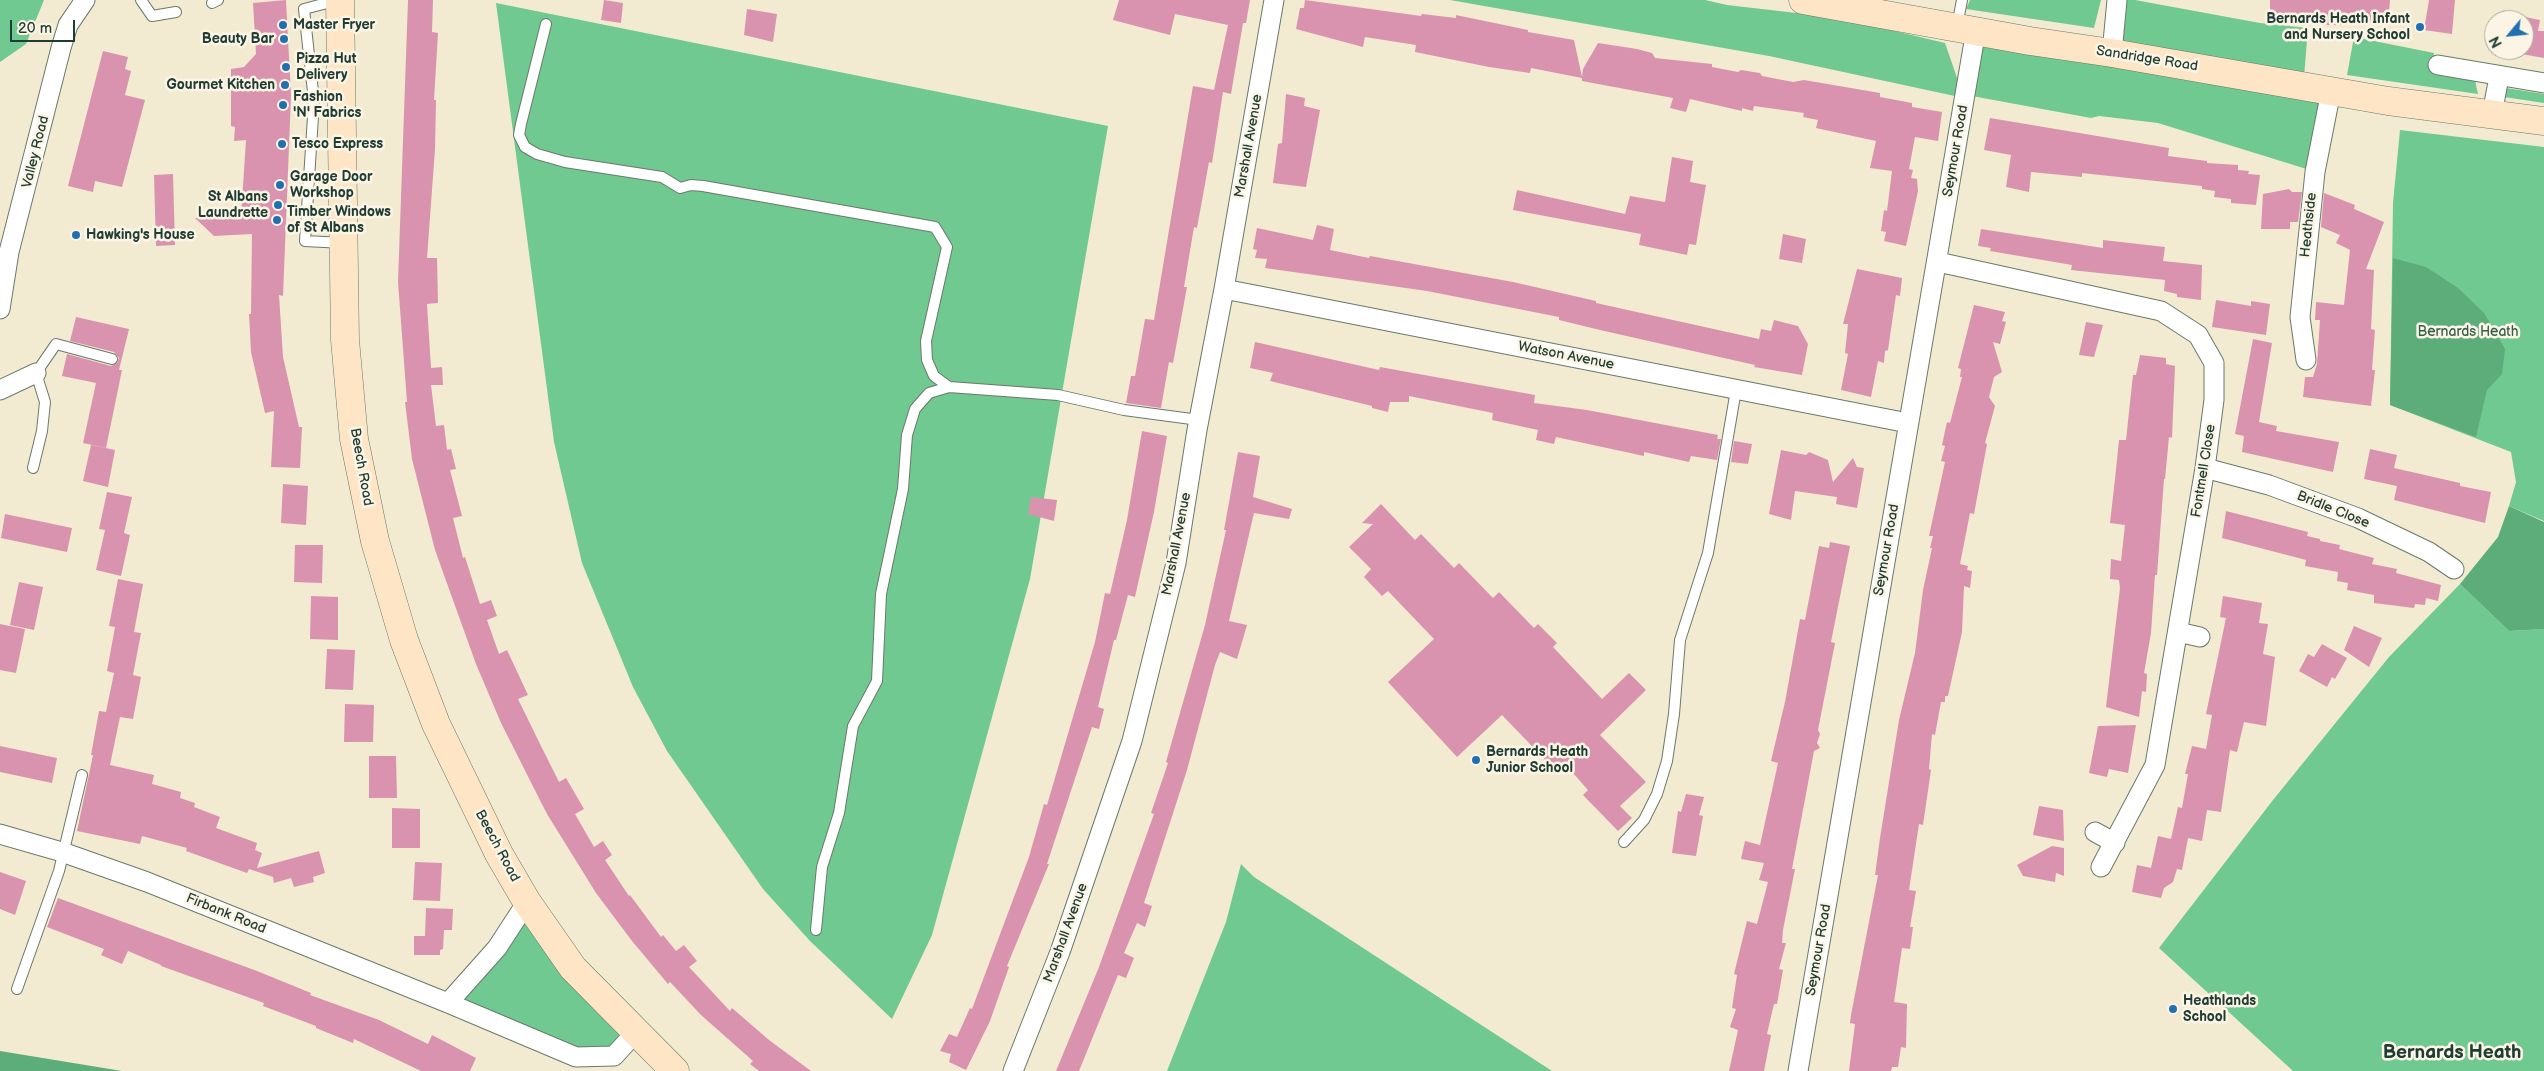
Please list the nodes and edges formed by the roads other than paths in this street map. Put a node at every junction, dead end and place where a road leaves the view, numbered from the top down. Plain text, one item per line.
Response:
1 (84, 0) edge
2 (141, 0) edge
3 (340, 0) edge
4 (1274, 0) edge
5 (1803, 0) edge
6 (1962, 0) edge
7 (2117, 0) edge
8 (176, 12) dead end
9 (546, 24) dead end
10 (1966, 28) junction
11 (2112, 53) junction
12 (2438, 65) dead end
13 (2500, 77) junction
14 (2544, 83) edge
15 (2331, 91) junction
16 (2492, 114) junction
17 (2544, 121) edge
18 (345, 243) junction
19 (4, 252) edge
20 (1938, 262) junction
21 (1224, 289) junction
22 (0, 309) edge
23 (112, 359) dead end
24 (2306, 360) dead end
25 (36, 373) junction
26 (949, 387) junction
27 (0, 390) edge
28 (1736, 390) junction
29 (1199, 420) junction
30 (1908, 423) junction
31 (33, 468) dead end
32 (2205, 468) junction
33 (2454, 569) dead end
34 (2178, 632) junction
35 (2200, 637) dead end
36 (82, 775) dead end
37 (2095, 832) dead end
38 (0, 834) edge
39 (1624, 842) dead end
40 (2115, 843) junction
41 (62, 852) junction
42 (2100, 868) dead end
43 (527, 902) junction
44 (816, 930) dead end
45 (17, 990) dead end
46 (448, 1003) junction
47 (636, 1032) junction
48 (674, 1071) edge
49 (1014, 1071) edge
50 (1798, 1071) edge

1 - 19 street, Valley Road
2 - 8 lane
3 - 18 street, Beech Road
3 - 18 lane
4 - 21 street, Marshall Avenue
5 - 10 street, Sandridge Road
6 - 10 lane
7 - 11 street
9 - 26 lane
10 - 11 street, Sandridge Road
10 - 20 street, Seymour Road
11 - 15 street, Sandridge Road
12 - 13 street
13 - 14 street
13 - 16 street
15 - 16 street, Sandridge Road
15 - 24 street, Heathside
16 - 17 street, Sandridge Road
18 - 43 street, Beech Road
19 - 22 street, Valley Road
20 - 30 street, Seymour Road
20 - 32 street, Fontmell Close
21 - 28 street, Watson Avenue
21 - 29 street, Marshall Avenue
23 - 25 lane
25 - 27 street
25 - 31 lane
26 - 29 lane
26 - 44 lane
28 - 30 street, Watson Avenue
28 - 39 lane
29 - 49 street, Marshall Avenue
30 - 50 street, Seymour Road
32 - 33 street, Bridle Close
32 - 34 street, Fontmell Close
34 - 35 street
34 - 40 street, Fontmell Close
36 - 41 lane
37 - 40 street
38 - 41 street, Firbank Road
40 - 42 street, Fontmell Close
41 - 45 lane
41 - 46 street, Firbank Road
43 - 46 street
43 - 47 street, Beech Road
46 - 47 street
47 - 48 street, Beech Road

